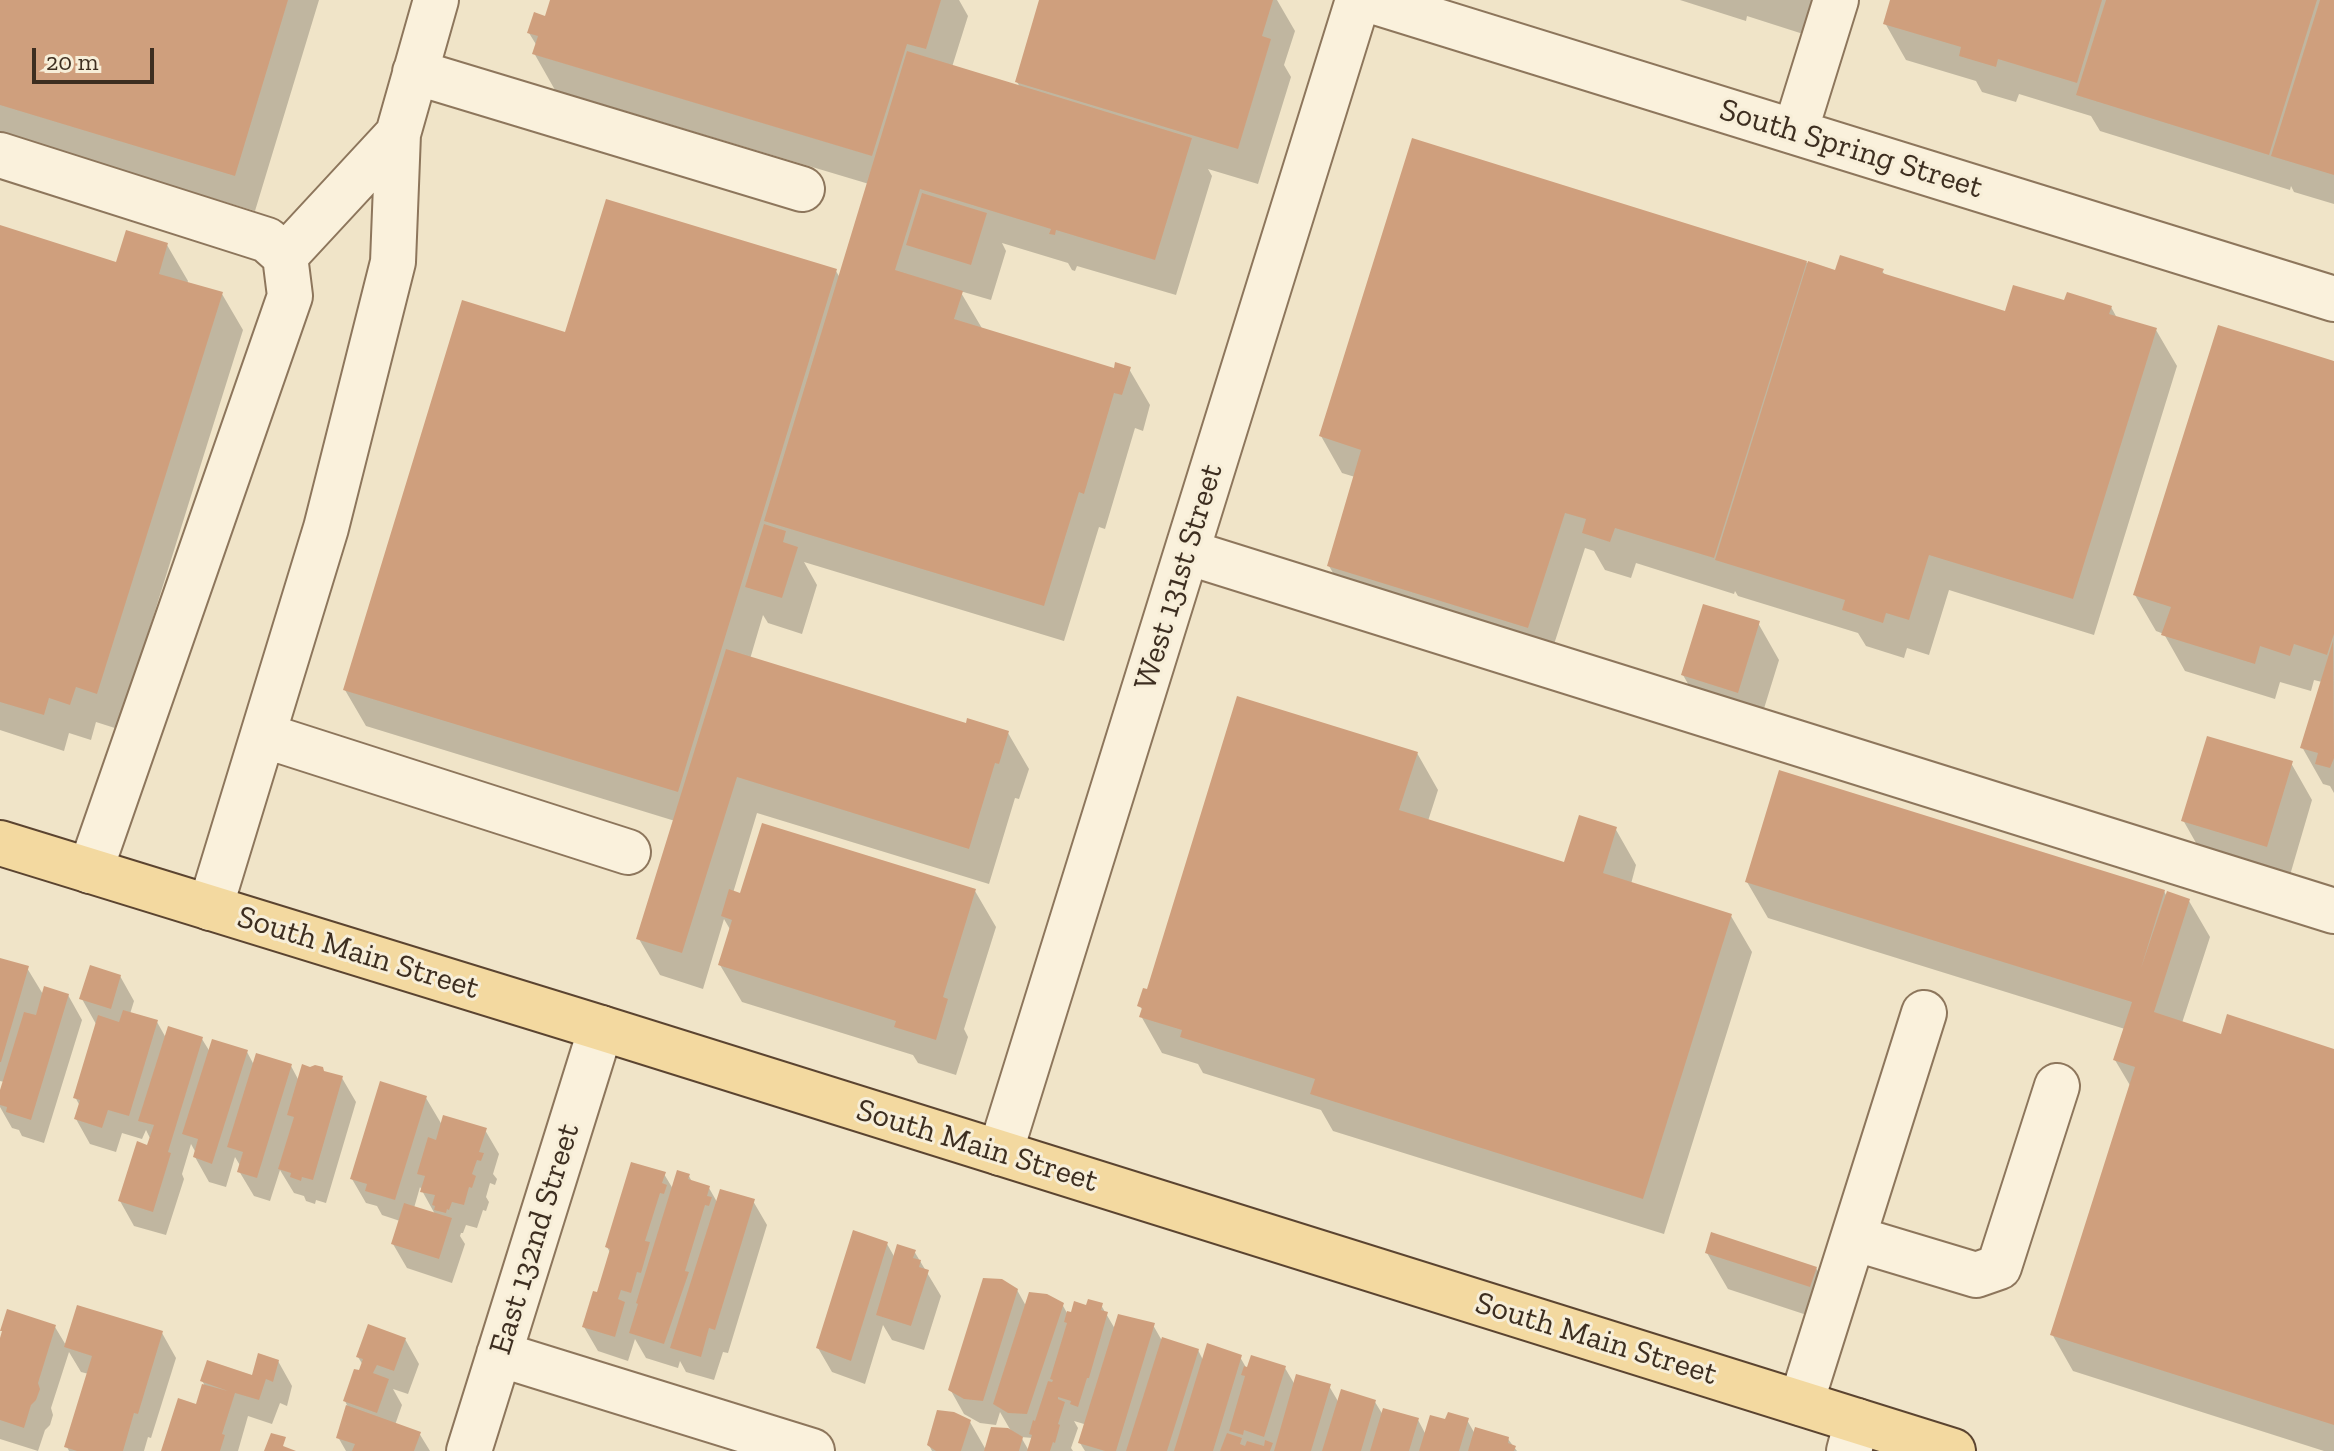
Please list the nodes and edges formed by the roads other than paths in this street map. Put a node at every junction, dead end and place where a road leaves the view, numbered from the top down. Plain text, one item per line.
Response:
1 (436, 0) edge
2 (1358, 0) edge
3 (1369, 0) edge
4 (1836, 0) edge
5 (415, 72) junction
6 (1795, 132) junction
7 (398, 134) junction
8 (0, 155) edge
9 (802, 189) dead end
10 (285, 256) junction
11 (2334, 299) edge
12 (1187, 552) junction
13 (263, 735) junction
14 (0, 843) edge
15 (628, 852) dead end
16 (90, 871) junction
17 (210, 908) junction
18 (2334, 911) edge
19 (1924, 1013) dead end
20 (601, 1028) junction
21 (2057, 1086) dead end
22 (1000, 1153) junction
23 (1853, 1238) junction
24 (499, 1354) junction
25 (1801, 1403) junction
26 (1853, 1436) edge
27 (469, 1451) edge
28 (812, 1451) edge
29 (1953, 1451) edge

1 - 5 street
2 - 12 street, West 131st Street
3 - 6 street, South Spring Street
4 - 6 street
5 - 7 street
5 - 9 street
6 - 11 street, South Spring Street
7 - 10 street
7 - 13 street
8 - 10 street
10 - 16 street
12 - 18 street
12 - 22 street, West 131st Street
13 - 15 street
13 - 17 street
14 - 16 main road, South Main Street
16 - 17 main road, South Main Street
17 - 20 main road, South Main Street
19 - 23 street
20 - 22 main road, South Main Street
20 - 24 street, East 132nd Street
21 - 23 street
22 - 25 main road, South Main Street
23 - 25 street
24 - 27 street, East 132nd Street
24 - 28 street
25 - 26 main road, South Main Street
26 - 29 main road, South Main Street

